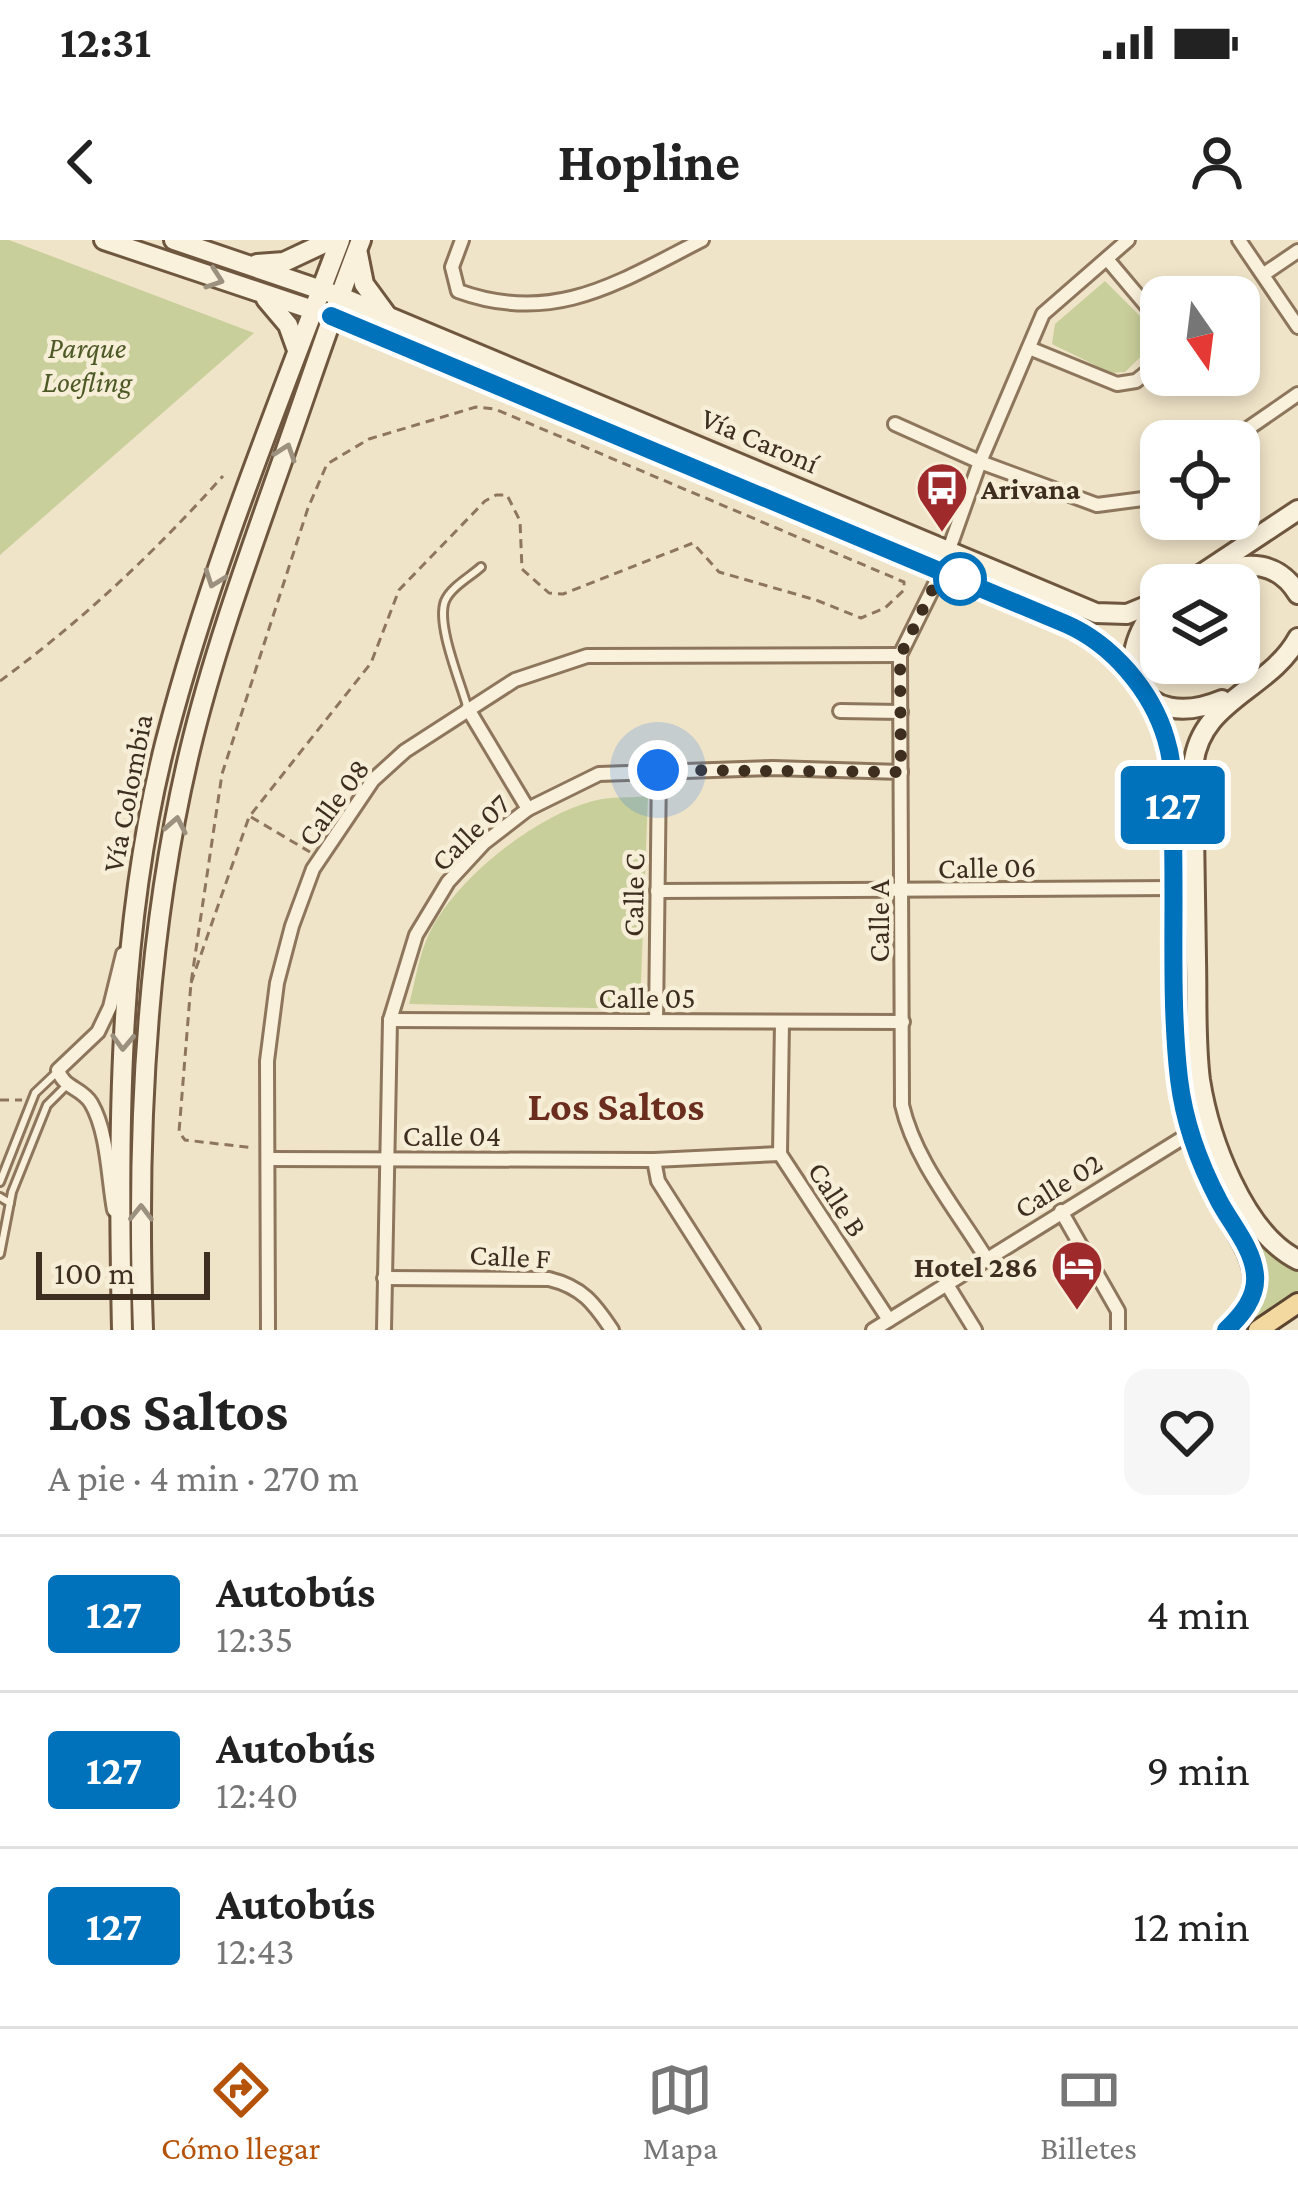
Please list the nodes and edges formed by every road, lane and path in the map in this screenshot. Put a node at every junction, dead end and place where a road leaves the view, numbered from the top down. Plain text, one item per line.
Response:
1 (104, 240) edge
2 (174, 240) edge
3 (331, 240) edge
4 (340, 240) edge
5 (462, 240) edge
6 (702, 240) edge
7 (1127, 240) edge
8 (1239, 240) edge
9 (360, 241) edge
10 (1298, 251) edge
11 (1107, 259) junction
12 (232, 261) junction
13 (1264, 274) junction
14 (330, 294) junction
15 (261, 295) junction
16 (1140, 298) edge
17 (322, 314) junction
18 (390, 318) junction
19 (358, 327) junction
20 (1298, 327) edge
21 (1028, 348) junction
22 (297, 350) junction
23 (320, 352) junction
24 (1140, 378) edge
25 (1298, 394) edge
26 (1260, 420) edge
27 (895, 424) dead end
28 (980, 462) junction
29 (223, 476) dead end
30 (1140, 499) edge
31 (1298, 510) edge
32 (949, 552) junction
33 (1218, 564) edge
34 (481, 567) dead end
35 (1260, 567) edge
36 (941, 572) junction
37 (905, 587) dead end
38 (1298, 594) edge
39 (1140, 609) edge
40 (1140, 636) edge
41 (1298, 638) edge
42 (900, 656) junction
43 (1298, 656) edge
44 (0, 681) edge
45 (1250, 687) junction
46 (1142, 692) junction
47 (468, 709) junction
48 (840, 711) dead end
49 (901, 712) junction
50 (658, 770) junction
51 (901, 772) junction
52 (528, 808) junction
53 (249, 817) junction
54 (320, 858) junction
55 (1174, 888) junction
56 (657, 891) junction
57 (902, 892) junction
58 (136, 901) junction
59 (390, 1020) junction
60 (656, 1021) junction
61 (782, 1022) junction
62 (903, 1022) junction
63 (58, 1070) junction
64 (66, 1086) junction
65 (1210, 1121) junction
66 (1191, 1131) junction
67 (268, 1154) junction
68 (780, 1154) junction
69 (385, 1159) junction
70 (654, 1160) junction
71 (0, 1182) edge
72 (0, 1197) edge
73 (10, 1203) junction
74 (1060, 1211) junction
75 (120, 1247) junction
76 (0, 1254) edge
77 (986, 1258) junction
78 (1298, 1260) edge
79 (384, 1279) junction
80 (946, 1283) junction
81 (1298, 1303) edge
82 (880, 1327) edge
83 (122, 1330) edge
84 (143, 1330) edge
85 (268, 1330) edge
86 (384, 1330) edge
87 (612, 1330) edge
88 (753, 1330) edge
89 (975, 1330) edge
90 (1118, 1330) edge
91 (1226, 1330) edge
92 (1258, 1330) edge

1 -> 15 main road, Vía Caroní
2 - 12 main road, Vía Caroní
3 - 12 main road
4 - 14 main road
5 - 6 street
7 - 11 street
8 - 13 street
9 - 14 main road
9 - 18 main road
10 - 13 street
11 - 16 street
11 - 21 street
12 - 14 main road, Vía Caroní
13 - 20 street
14 - 17 main road, Vía Colombia
14 - 18 main road, Vía Caroní
15 - 17 main road, Vía Caroní
15 - 22 main road
17 - 19 main road, Vía Caroní
17 - 22 main road, Vía Colombia
17 - 23 main road, Vía Colombia
18 - 32 main road, Vía Caroní
19 - 23 main road
19 - 36 main road, Vía Caroní
21 - 24 street
21 - 28 street
22 -> 58 main road, Vía Colombia
84 -> 23 main road, Vía Colombia
25 - 26 street
27 - 28 street
28 - 30 street
28 - 32 street
29 - 44 path
31 - 33 main road
32 - 36 street, Calle A
32 - 39 main road, Vía Caroní
34 - 47 lane
35 - 38 main road
36 - 42 street, Calle A
36 - 46 main road, Vía Caroní
37 - 53 path
40 - 46 main road
41 - 45 main road
42 - 47 street, Calle 08
42 - 49 street, Calle A
43 - 45 main road
45 - 46 main road
45 - 65 main road
46 - 55 main road, Vía Caroní
47 - 52 street
47 - 54 street, Calle 08
48 - 49 street
49 - 51 street, Calle A
50 - 51 street, Calle 07
50 - 52 street, Calle 07
50 - 56 street, Calle C
51 - 57 street, Calle A
52 - 59 street, Calle 07
53 - 54 path
53 - 67 path
54 - 67 street, Calle 08
55 - 57 street, Calle 06
55 - 66 main road, Vía Caroní
56 - 57 street, Calle 06
56 - 60 street, Calle C
57 - 62 street, Calle A
58 - 63 street
58 -> 75 main road, Vía Colombia
59 - 60 street, Calle 05
59 - 69 street, Calle 07
60 - 61 street, Calle 05
61 - 62 street, Calle 05
61 - 68 street, Calle B
62 - 77 street, Calle A
63 - 64 street
63 - 71 lane
64 - 73 lane
64 - 75 street
65 - 66 street, Calle 02
65 - 78 main road
66 - 74 street, Calle 02
66 - 91 main road, Vía Caroní
67 - 69 street, Calle 04
67 - 85 street, Calle 08
68 - 70 street, Calle 04
68 - 82 street, Calle B
69 - 70 street, Calle 04
69 - 79 street, Calle 07
70 - 88 street
72 - 73 lane
73 - 76 lane
74 - 77 street, Calle 02
74 - 90 street
75 - 83 main road, Vía Colombia
77 - 80 street, Calle 02
79 - 86 street, Calle 07
79 - 87 street, Calle F
80 - 82 street, Calle 02
80 - 89 street
81 - 92 main road

